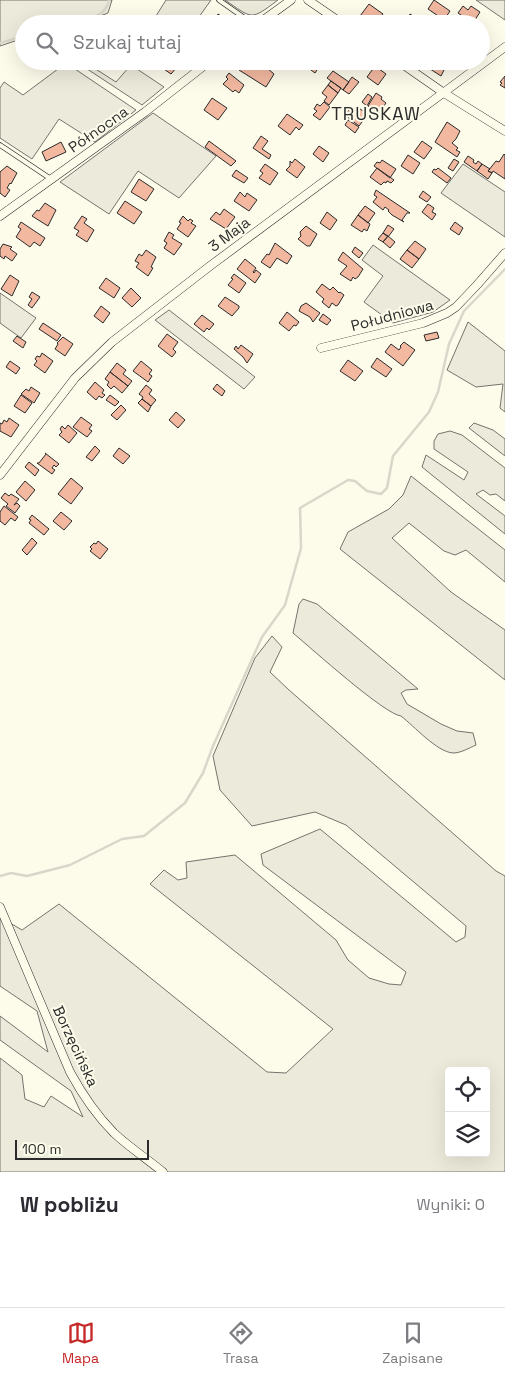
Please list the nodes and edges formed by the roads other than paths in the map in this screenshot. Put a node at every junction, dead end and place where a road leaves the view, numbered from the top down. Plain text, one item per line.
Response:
1 (218, 0) edge
2 (291, 0) edge
3 (308, 0) edge
4 (240, 15) edge
5 (270, 15) edge
6 (330, 15) edge
7 (505, 47) edge
8 (490, 58) edge
9 (199, 70) edge
10 (411, 70) edge
11 (474, 70) edge
12 (444, 93) junction
13 (505, 131) edge
14 (0, 145) edge
15 (52, 179) junction
16 (0, 216) edge
17 (505, 253) edge
18 (321, 348) dead end
19 (0, 475) edge
20 (0, 907) edge
21 (163, 1172) edge

1 - 4 lane
2 - 5 street
3 - 6 street
7 - 8 street, 3 Maja
9 - 15 street, Północna
10 - 12 street
11 - 12 street, 3 Maja
12 - 13 street
12 - 19 street, 3 Maja
14 - 15 lane
15 - 16 street, Północna
17 - 18 street, Południowa
20 - 21 street, Borzęcińska

